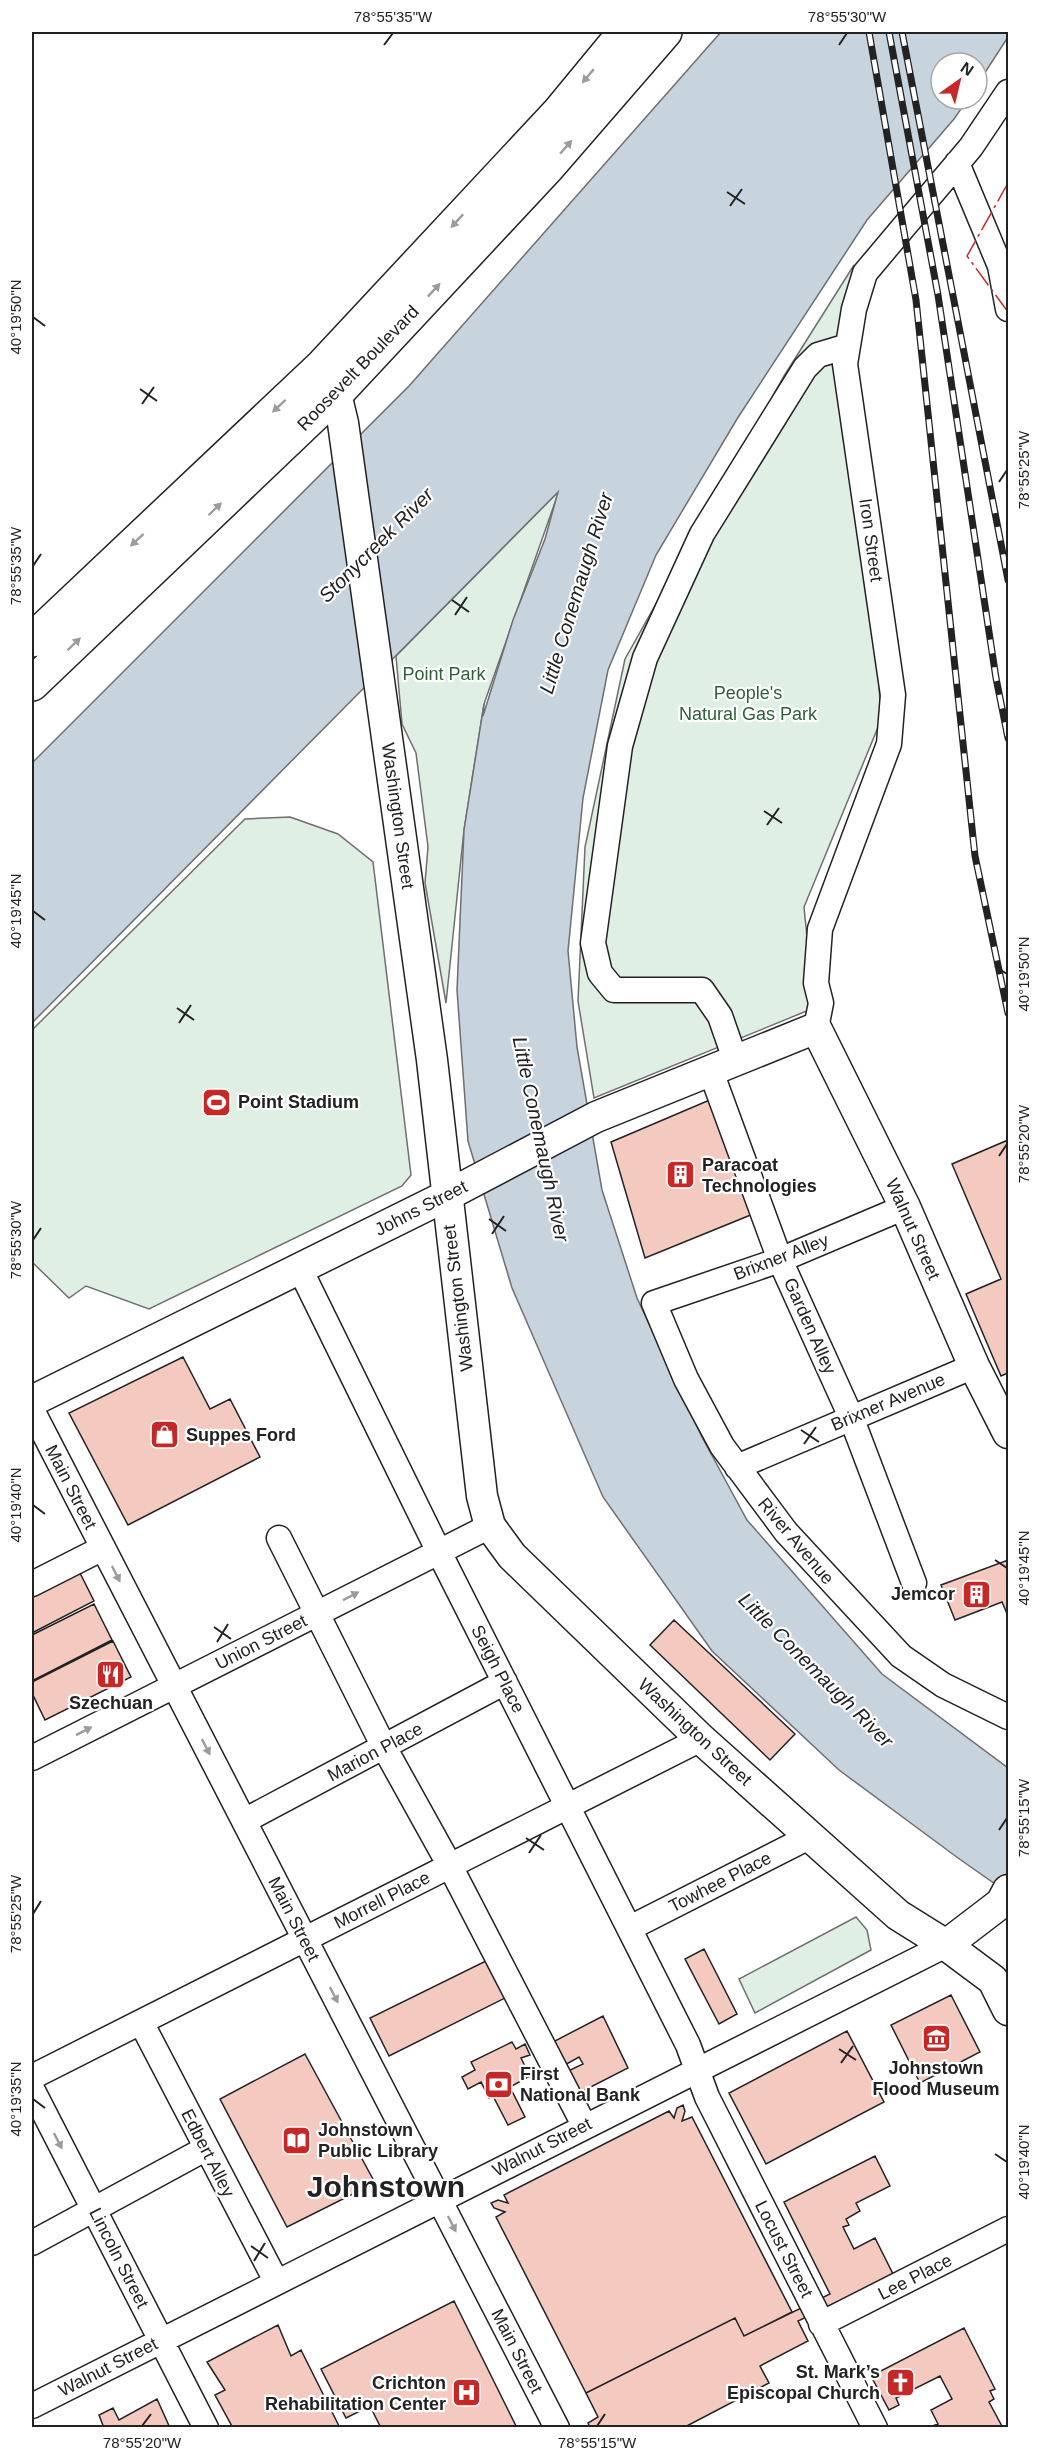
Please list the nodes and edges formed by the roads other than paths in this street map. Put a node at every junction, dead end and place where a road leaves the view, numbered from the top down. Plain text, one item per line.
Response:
1 (626, 32) edge
2 (664, 32) edge
3 (1008, 92) edge
4 (957, 163) junction
5 (1008, 309) edge
6 (848, 346) junction
7 (334, 394) junction
8 (32, 640) edge
9 (32, 684) edge
10 (816, 1028) junction
11 (723, 1064) junction
12 (446, 1196) junction
13 (905, 1207) junction
14 (780, 1260) junction
15 (300, 1269) junction
16 (654, 1303) joint
17 (974, 1366) junction
18 (32, 1401) edge
19 (32, 1410) edge
20 (851, 1417) junction
21 (1008, 1433) edge
22 (737, 1467) junction
23 (489, 1526) junction
24 (279, 1538) dead end
25 (103, 1548) junction
26 (439, 1552) junction
27 (914, 1583) dead end
28 (32, 1584) edge
29 (315, 1614) junction
30 (505, 1682) junction
31 (174, 1686) junction
32 (1008, 1717) edge
33 (701, 1739) junction
34 (384, 1747) junction
35 (32, 1758) edge
36 (569, 1808) junction
37 (244, 1821) junction
38 (810, 1837) junction
39 (450, 1866) junction
40 (1005, 1897) edge
41 (630, 1928) junction
42 (305, 1940) junction
43 (946, 1945) junction
44 (1008, 2010) edge
45 (142, 2024) junction
46 (695, 2069) junction
47 (32, 2077) edge
48 (32, 2089) edge
49 (584, 2125) junction
50 (205, 2149) junction
51 (439, 2199) junction
52 (93, 2208) junction
53 (1008, 2229) edge
54 (32, 2243) edge
55 (276, 2282) junction
56 (821, 2325) junction
57 (161, 2340) junction
58 (34, 2398) edge
59 (206, 2427) edge
60 (557, 2427) edge
61 (875, 2427) edge

1 -> 7 highway, Roosevelt Boulevard
7 -> 2 highway, Roosevelt Boulevard
3 - 4 street, Iron Street
4 - 5 street
4 - 6 street, Iron Street
6 - 10 street, Iron Street
6 - 11 street, Garden Alley
7 -> 8 highway, Roosevelt Boulevard
9 -> 7 highway, Roosevelt Boulevard
7 - 12 main road, Washington Street
10 - 11 main road, Johns Street
10 - 13 main road, Walnut Street
11 - 12 main road, Johns Street
11 - 14 street, Garden Alley
12 - 15 main road, Johns Street
12 - 23 main road, Washington Street
13 - 14 street, Brixner Alley
13 - 17 main road, Walnut Street
14 - 16 street, Brixner Alley
14 - 20 street, Garden Alley
15 - 18 main road, Johns Street
15 - 26 street, Seigh Place
16 - 22 street, River Avenue
17 - 20 street, Brixner Avenue
17 - 21 main road, Walnut Street
19 - 25 street, Main Street
20 - 22 street, Brixner Avenue
20 - 27 street, Garden Alley
22 - 32 street, River Avenue
23 - 26 street, Union Street
23 - 33 main road, Washington Street
24 - 29 street
25 - 28 street
25 -> 31 street, Main Street
29 -> 26 street, Union Street
26 - 30 street, Seigh Place
29 - 31 street, Union Street
29 - 34 street
30 - 34 street, Marion Place
30 - 36 street, Seigh Place
35 -> 31 street, Union Street
31 -> 37 street, Main Street
33 - 36 street, Morrell Place
33 - 38 main road, Washington Street
34 - 37 street, Marion Place
34 - 39 street
36 - 39 street, Morrell Place
36 - 41 street, Seigh Place
37 - 42 street, Main Street
38 - 41 street, Towhee Place
38 - 43 main road, Washington Street
39 - 42 street, Morrell Place
39 - 49 street
40 - 43 main road, Walnut Street
41 - 46 street, Seigh Place
42 - 45 street, Morrell Place
42 -> 51 street, Main Street
43 - 44 main road, Washington Street
43 - 46 street, Walnut Street
45 - 47 street, Morrell Place
45 - 50 street, Edbert Alley
46 - 49 street, Walnut Street
46 - 56 street, Locust Street
48 -> 52 street, Lincoln Street
49 - 51 street, Walnut Street
50 - 52 street
50 - 55 street, Edbert Alley
51 - 55 street, Walnut Street
51 -> 60 street, Main Street
52 - 54 street
52 - 57 street, Lincoln Street
53 - 56 street, Lee Place
55 - 57 street, Walnut Street
56 - 61 street, Locust Street
57 - 58 street, Walnut Street
57 - 59 street, Lincoln Street

